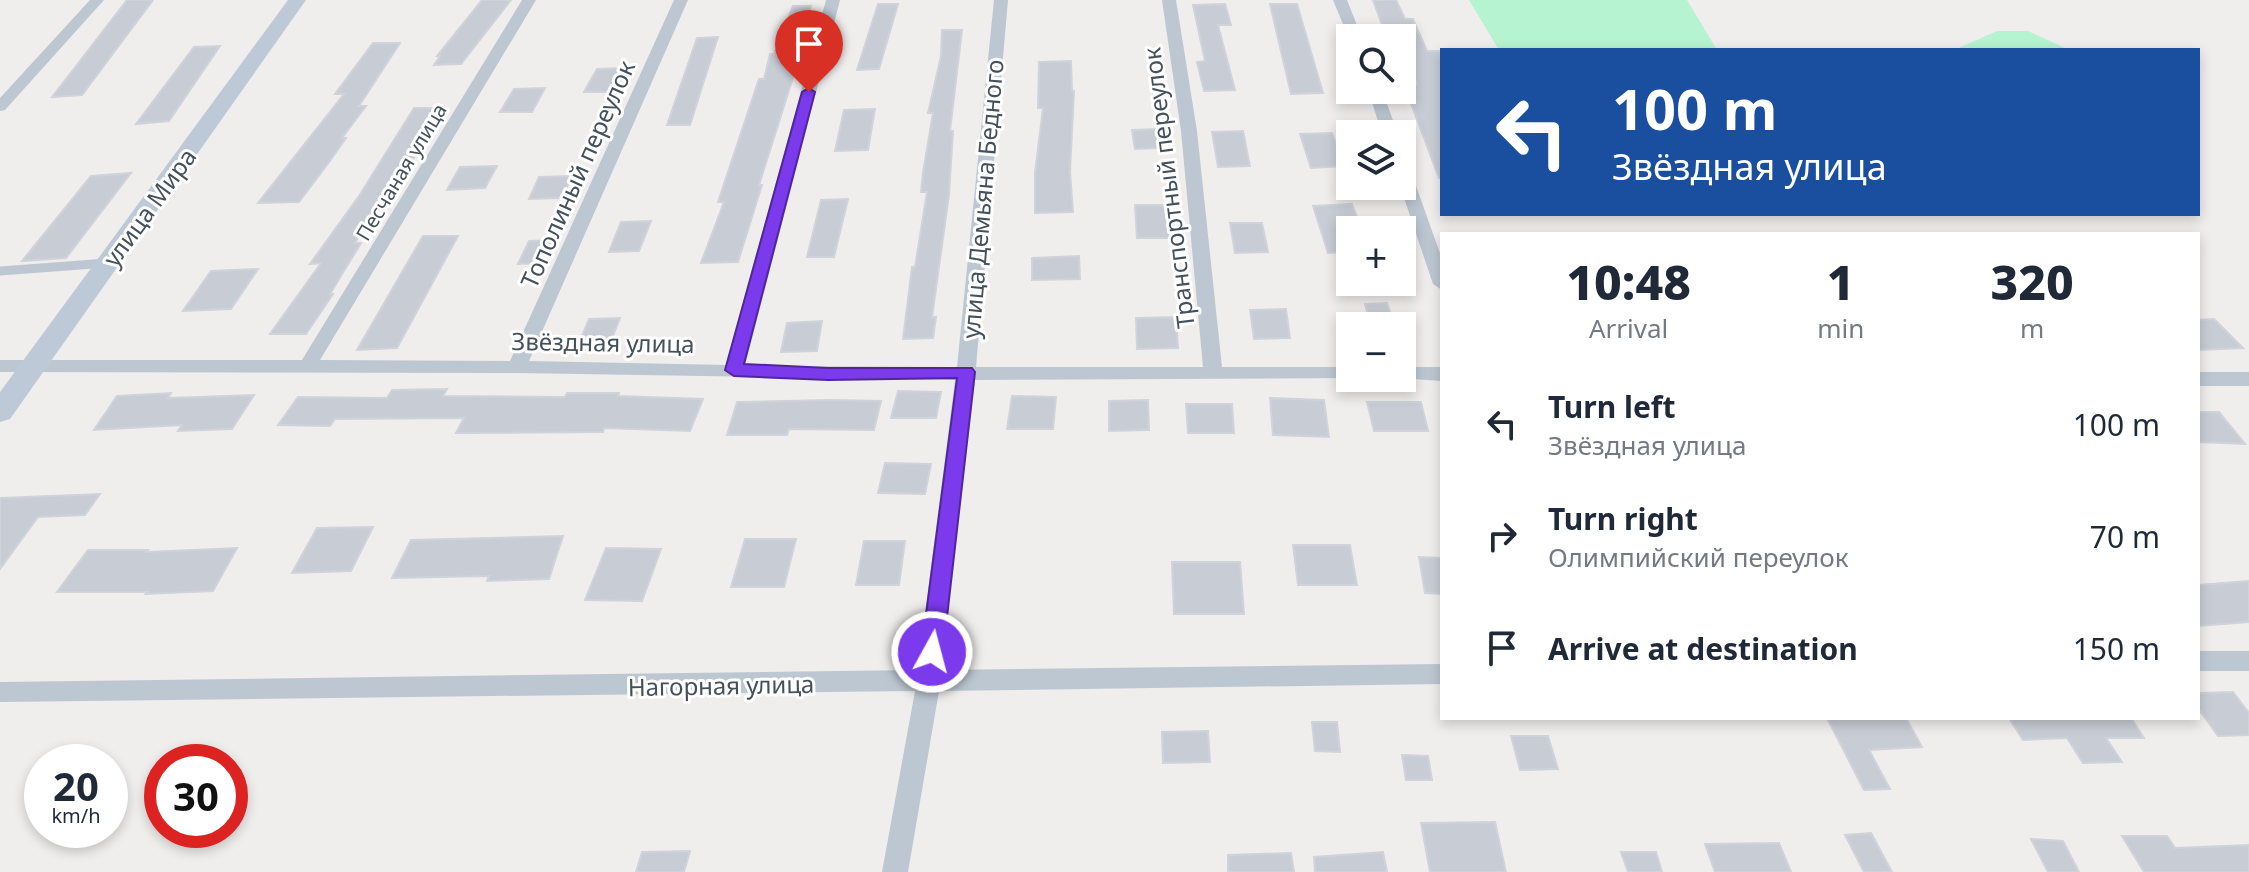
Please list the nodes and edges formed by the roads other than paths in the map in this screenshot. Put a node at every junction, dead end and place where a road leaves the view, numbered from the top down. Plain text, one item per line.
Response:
1 (97, 0) edge
2 (297, 0) edge
3 (529, 0) edge
4 (681, 0) edge
5 (833, 0) edge
6 (1001, 0) edge
7 (1169, 0) edge
8 (1340, 0) edge
9 (1349, 24) edge
10 (0, 107) edge
11 (1413, 200) edge
12 (109, 263) junction
13 (0, 271) edge
14 (1440, 278) edge
15 (37, 363) junction
16 (308, 365) junction
17 (0, 366) edge
18 (517, 367) junction
19 (734, 370) junction
20 (1213, 371) junction
21 (966, 372) junction
22 (1336, 373) edge
23 (1416, 373) edge
24 (1440, 374) edge
25 (2200, 379) edge
26 (2249, 379) edge
27 (0, 412) edge
28 (2200, 661) edge
29 (2249, 661) edge
30 (1440, 674) edge
31 (928, 683) junction
32 (0, 692) edge
33 (895, 872) edge

1 - 10 street
2 - 12 main road, улица Мира
3 - 16 street, Песчаная улица
4 - 18 street, Тополиный переулок
5 - 19 street
6 - 21 street, улица Демьяна Бедного
7 - 20 street, Транспортный переулок
8 - 9 street
11 - 14 street
12 - 13 lane
12 - 15 main road, улица Мира
15 - 16 street, Звёздная улица
15 - 17 street, Звёздная улица
15 - 27 main road, улица Мира
16 - 18 street, Звёздная улица
18 - 19 street, Звёздная улица
19 - 21 street, Звёздная улица
20 - 21 street, Звёздная улица
20 - 22 street, Звёздная улица
21 - 31 street, улица Демьяна Бедного
23 - 24 street
25 - 26 street
28 - 29 street
30 - 31 street, Нагорная улица
31 - 32 street, Нагорная улица
31 - 33 street, улица Демьяна Бедного

